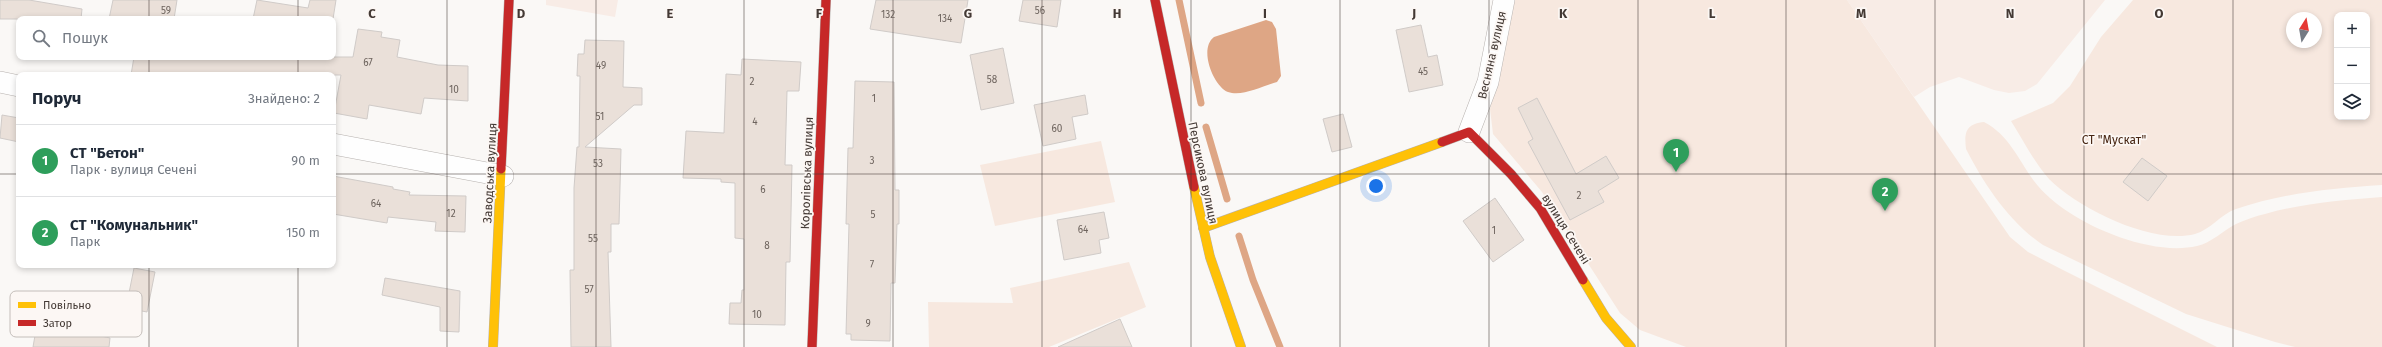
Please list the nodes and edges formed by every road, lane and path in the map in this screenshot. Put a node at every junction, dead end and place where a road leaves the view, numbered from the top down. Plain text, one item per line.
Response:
1 (510, 0) edge
2 (826, 0) edge
3 (1155, 0) edge
4 (1504, 0) edge
5 (0, 82) edge
6 (16, 85) edge
7 (1469, 132) junction
8 (336, 145) edge
9 (502, 176) junction
10 (1203, 228) junction
11 (493, 347) edge
12 (812, 347) edge
13 (1241, 347) edge
14 (1631, 347) edge

1 - 9 street, Заводська вулиця
2 - 12 street, Королівська вулиця
3 - 10 street, Персикова вулиця
4 - 7 street, Весняна вулиця
5 - 6 street
7 - 10 street
7 - 14 street, вулиця Сечені
8 - 9 street
9 - 11 street, Заводська вулиця
10 - 13 street, Персикова вулиця

